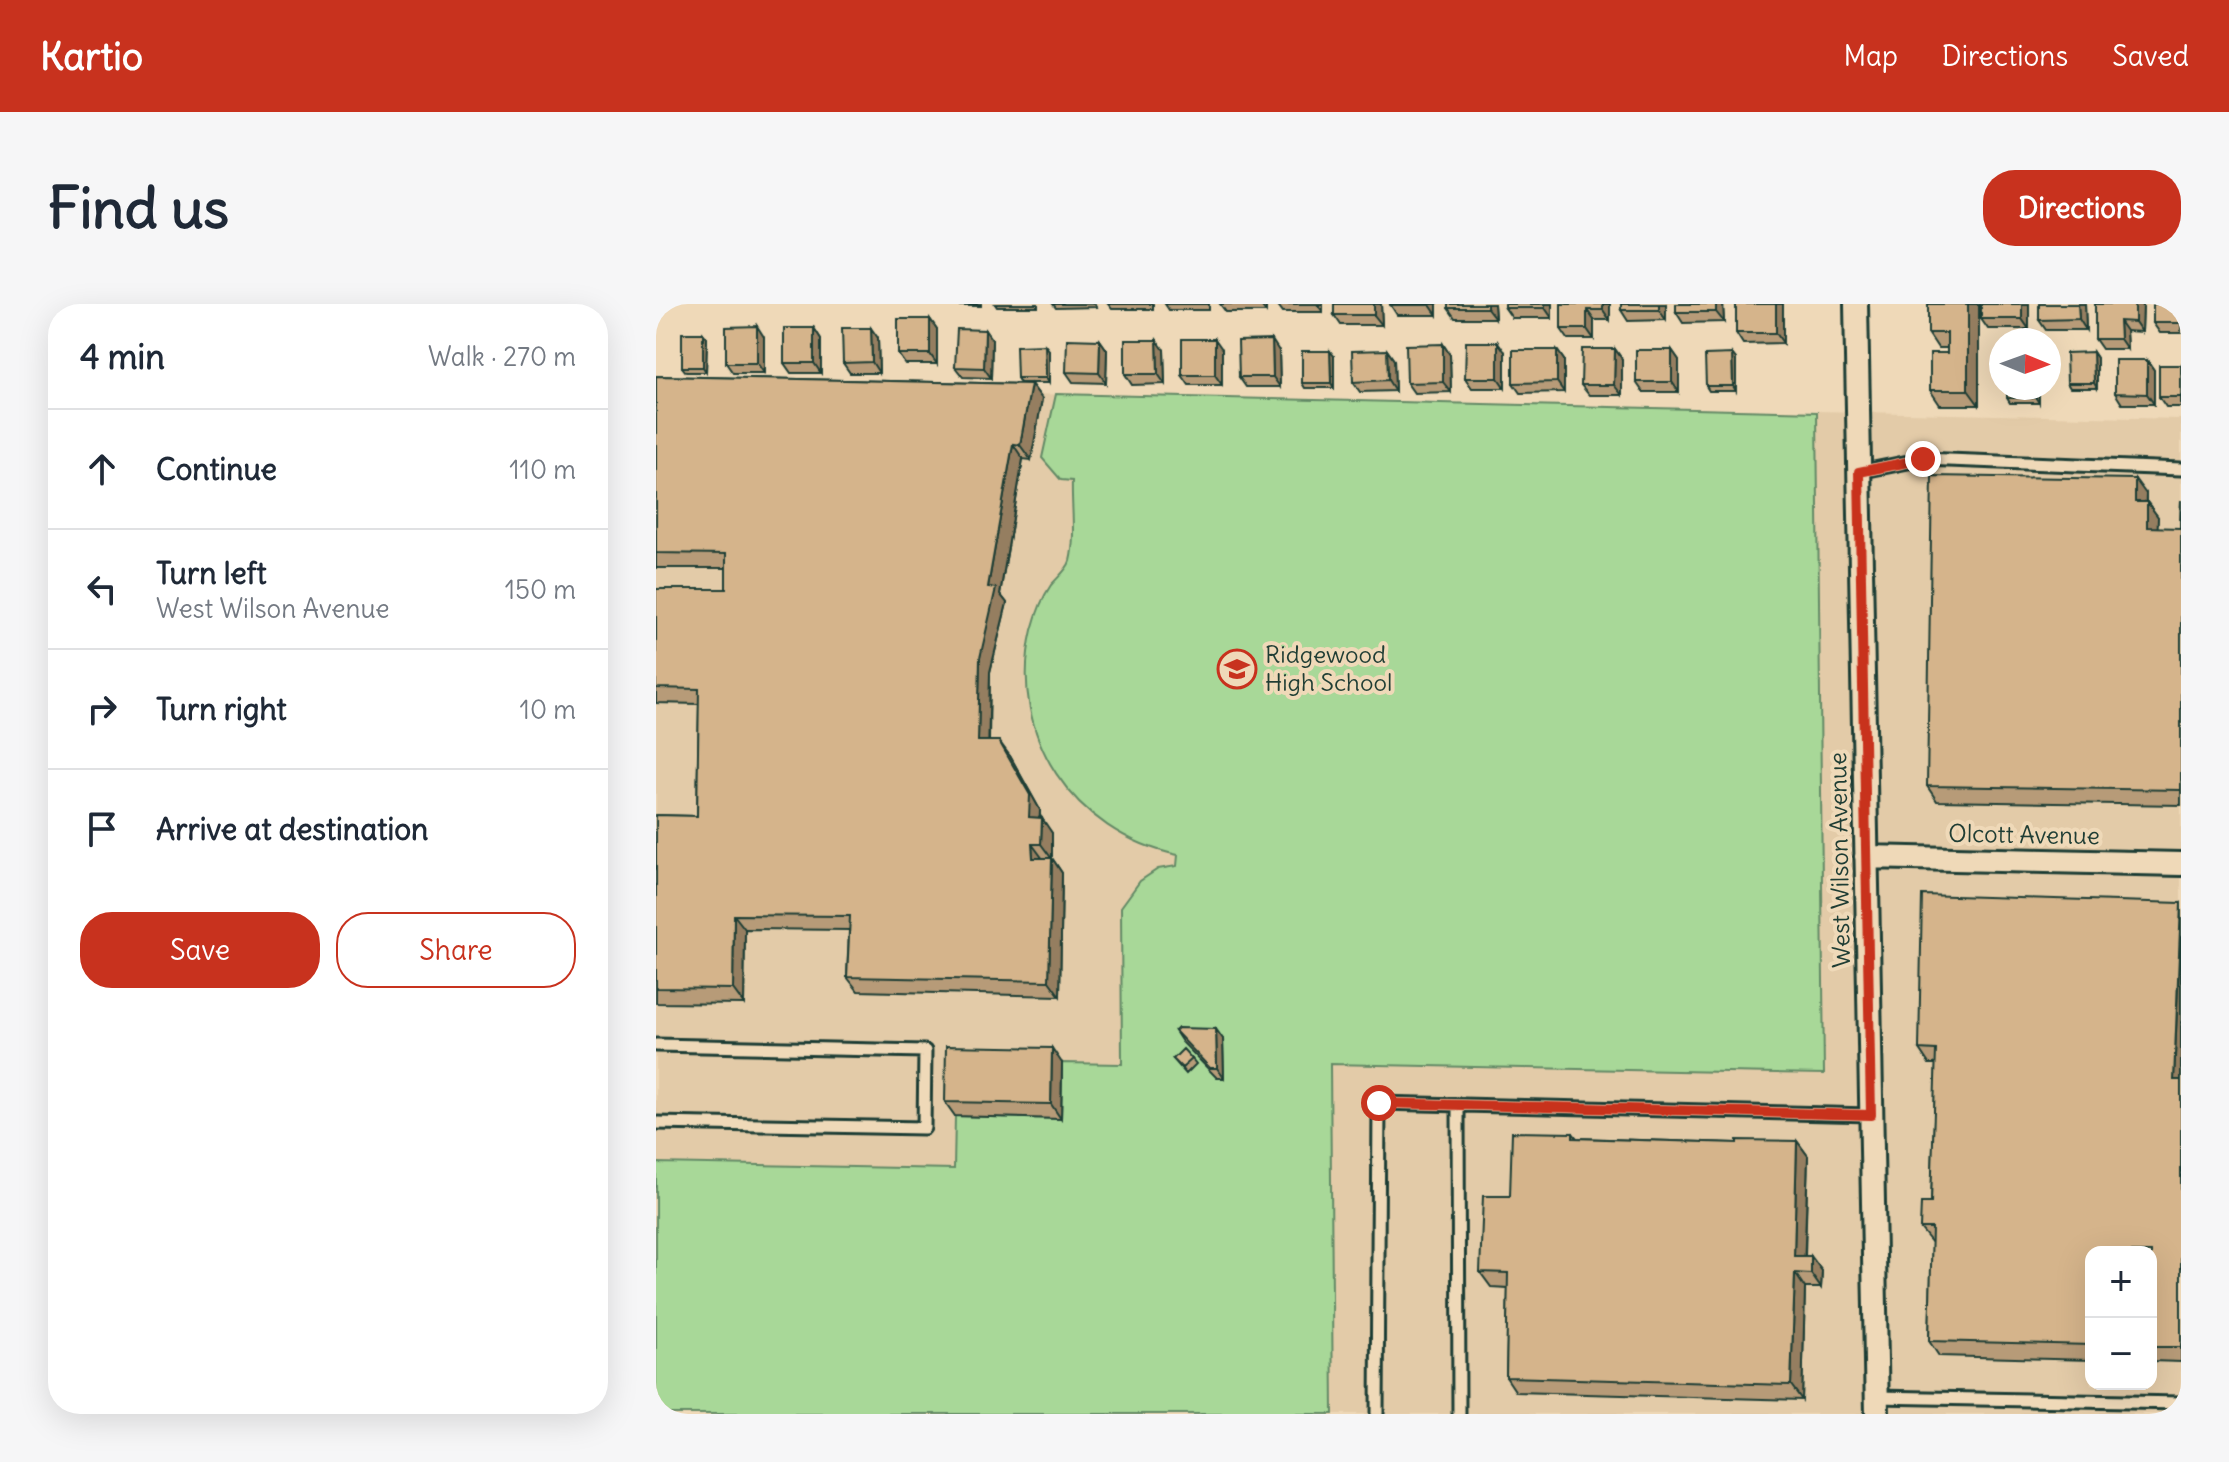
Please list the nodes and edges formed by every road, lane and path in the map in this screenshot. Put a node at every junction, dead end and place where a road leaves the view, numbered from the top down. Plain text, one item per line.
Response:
1 (1856, 304) edge
2 (2181, 469) edge
3 (1859, 472) junction
4 (1866, 857) junction
5 (2181, 864) edge
6 (656, 1045) edge
7 (1458, 1105) junction
8 (1871, 1115) junction
9 (656, 1123) edge
10 (2181, 1403) edge
11 (1876, 1405) edge
12 (1377, 1414) edge
13 (1459, 1414) edge

1 - 3 street, West Wilson Avenue
2 - 3 lane
3 - 4 street, West Wilson Avenue
4 - 5 street, Olcott Avenue
4 - 8 street, West Wilson Avenue
6 - 9 lane
7 - 8 lane
7 - 12 lane
7 - 13 lane
8 - 11 street, West Wilson Avenue
10 - 11 lane

